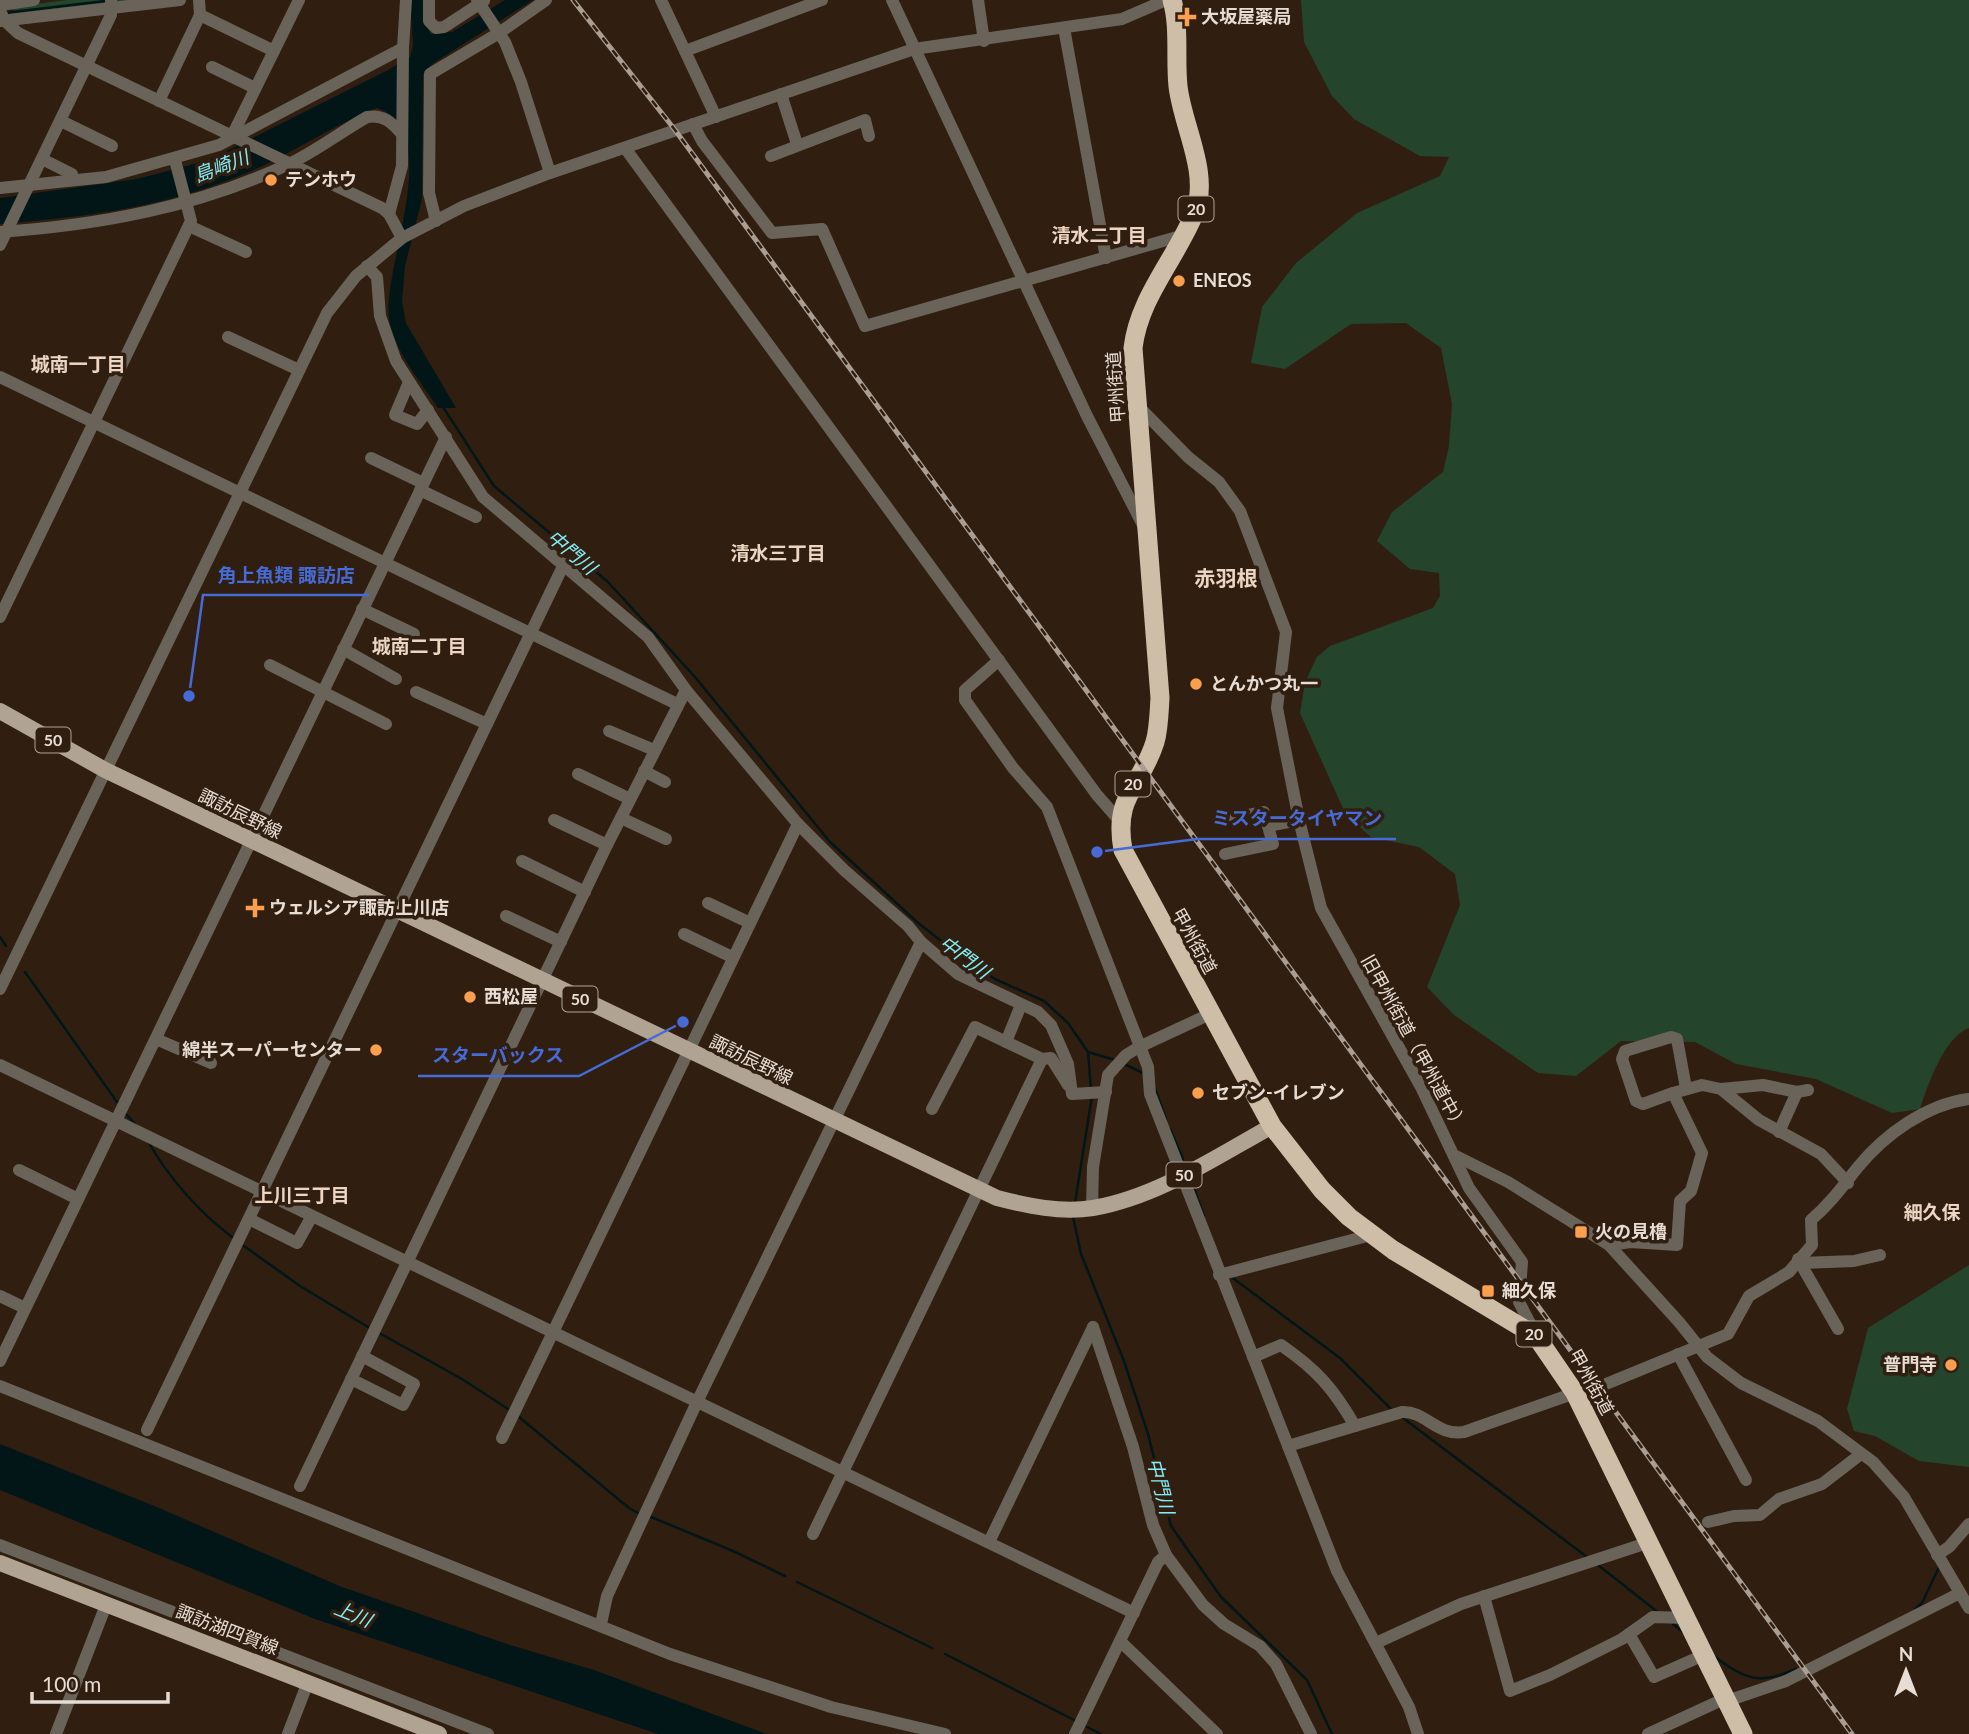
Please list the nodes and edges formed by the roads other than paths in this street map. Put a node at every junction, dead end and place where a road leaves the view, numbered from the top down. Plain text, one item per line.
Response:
1 (34, 0) edge
2 (180, 0) edge
3 (199, 0) edge
4 (299, 0) edge
5 (407, 0) edge
6 (429, 0) edge
7 (546, 0) edge
8 (661, 0) edge
9 (822, 0) edge
10 (892, 0) edge
11 (978, 0) edge
12 (1166, 0) edge
13 (1172, 0) edge
14 (481, 3) edge
15 (111, 4) edge
16 (1, 15) edge
17 (200, 15) junction
18 (1064, 28) junction
19 (499, 32) junction
20 (984, 41) junction
21 (914, 49) junction
22 (403, 50) junction
23 (274, 51) junction
24 (685, 51) junction
25 (86, 65) junction
26 (212, 67) dead end
27 (255, 88) junction
28 (781, 94) junction
29 (159, 100) junction
30 (716, 117) junction
31 (61, 121) junction
32 (693, 124) junction
33 (402, 130) junction
34 (869, 136) dead end
35 (237, 138) junction
36 (797, 144) junction
37 (113, 146) dead end
38 (625, 148) junction
39 (771, 156) dead end
40 (42, 159) junction
41 (176, 162) junction
42 (286, 162) junction
43 (550, 173) junction
44 (72, 174) dead end
45 (29, 187) junction
46 (0, 188) edge
47 (187, 200) junction
48 (389, 214) junction
49 (436, 221) junction
50 (189, 226) junction
51 (5, 230) edge
52 (1184, 235) junction
53 (402, 238) junction
54 (0, 245) edge
55 (246, 252) dead end
56 (1106, 258) junction
57 (367, 266) junction
58 (1023, 281) junction
59 (228, 337) dead end
60 (299, 370) junction
61 (0, 377) edge
62 (409, 382) junction
63 (1139, 407) junction
64 (428, 410) junction
65 (94, 422) junction
66 (446, 437) junction
67 (371, 458) dead end
68 (422, 487) junction
69 (240, 493) junction
70 (476, 517) dead end
71 (1148, 535) junction
72 (385, 561) junction
73 (564, 564) junction
74 (362, 609) junction
75 (0, 617) edge
76 (531, 631) junction
77 (414, 634) dead end
78 (343, 649) junction
79 (999, 660) junction
80 (270, 665) dead end
81 (397, 679) dead end
82 (686, 690) junction
83 (323, 691) junction
84 (416, 692) dead end
85 (677, 704) junction
86 (0, 711) edge
87 (386, 724) dead end
88 (487, 724) junction
89 (610, 731) dead end
90 (654, 750) junction
91 (105, 770) junction
92 (644, 771) junction
93 (578, 774) dead end
94 (665, 782) dead end
95 (631, 799) junction
96 (621, 818) junction
97 (554, 820) dead end
98 (1119, 820) junction
99 (1299, 820) junction
100 (1218, 821) dead end
101 (798, 824) junction
102 (1268, 826) junction
103 (666, 839) dead end
104 (251, 841) junction
105 (607, 845) junction
106 (1225, 855) dead end
107 (522, 861) dead end
108 (585, 892) junction
109 (708, 903) dead end
110 (396, 912) junction
111 (506, 916) dead end
112 (748, 922) junction
113 (684, 934) dead end
114 (561, 942) junction
115 (921, 942) junction
116 (732, 957) junction
117 (542, 981) junction
118 (0, 989) edge
119 (1021, 1005) junction
120 (1210, 1014) junction
121 (156, 1039) junction
122 (1006, 1042) junction
123 (1139, 1047) junction
124 (688, 1051) junction
125 (1042, 1059) junction
126 (211, 1063) dead end
127 (0, 1065) edge
128 (1686, 1088) junction
129 (1721, 1089) junction
130 (1074, 1090) junction
131 (1104, 1093) junction
132 (1674, 1093) junction
133 (1968, 1099) edge
134 (932, 1109) dead end
135 (116, 1121) junction
136 (833, 1122) junction
137 (1272, 1126) junction
138 (1779, 1132) junction
139 (1456, 1156) junction
140 (19, 1170) dead end
141 (1183, 1175) junction
142 (1848, 1183) junction
143 (262, 1191) junction
144 (979, 1191) junction
145 (78, 1199) junction
146 (1090, 1208) junction
147 (312, 1216) junction
148 (249, 1219) junction
149 (1371, 1235) junction
150 (1609, 1245) junction
151 (1880, 1255) dead end
152 (1800, 1261) junction
153 (407, 1262) junction
154 (1224, 1273) junction
155 (0, 1296) edge
156 (25, 1308) junction
157 (1838, 1329) dead end
158 (552, 1331) junction
159 (1536, 1336) junction
160 (3, 1346) edge
161 (1696, 1346) junction
162 (1678, 1354) junction
163 (362, 1356) junction
164 (1252, 1357) junction
165 (0, 1361) edge
166 (351, 1379) junction
167 (1606, 1384) dead end
168 (0, 1386) edge
169 (1575, 1393) junction
170 (698, 1402) junction
171 (1355, 1426) junction
172 (147, 1430) dead end
173 (502, 1438) dead end
174 (1288, 1446) junction
175 (1861, 1454) junction
176 (843, 1472) junction
177 (1746, 1480) dead end
178 (300, 1486) dead end
179 (1708, 1521) dead end
180 (1969, 1524) edge
181 (813, 1534) dead end
182 (989, 1542) junction
183 (1650, 1542) junction
184 (0, 1545) edge
185 (1166, 1555) junction
186 (1940, 1561) junction
187 (0, 1563) edge
188 (1960, 1594) junction
189 (1484, 1596) junction
190 (106, 1605) junction
191 (1968, 1606) edge
192 (1134, 1612) junction
193 (1680, 1622) junction
194 (601, 1625) junction
195 (1629, 1633) junction
196 (1120, 1641) junction
197 (1376, 1643) junction
198 (1706, 1654) junction
199 (308, 1682) junction
200 (1726, 1700) junction
201 (56, 1734) edge
202 (288, 1734) edge
203 (439, 1734) edge
204 (488, 1734) edge
205 (945, 1734) edge
206 (1075, 1734) edge
207 (1217, 1734) edge
208 (1311, 1734) edge
209 (1418, 1734) edge
210 (1648, 1734) edge
211 (1743, 1734) edge

1 - 16 street
2 - 15 street
3 - 17 street
4 - 23 street
5 - 22 street
6 - 14 street
7 - 19 street
8 - 24 street
9 - 24 street
10 - 21 street
11 - 20 street
12 - 18 street
13 - 52 highway, 甲州街道 / 20
14 - 19 street
15 - 16 street
15 - 25 street
16 - 25 street
17 - 23 street
17 - 29 street
18 - 20 street
18 - 56 street
19 - 43 street
19 - 49 street
20 - 21 street
21 - 28 street
21 - 58 street
22 - 33 street
22 - 35 street
23 - 27 street
24 - 30 street
25 - 29 street
25 - 31 street
26 - 27 street
27 - 35 street
28 - 30 street
28 - 36 street
29 - 35 street
30 - 32 street
31 - 37 street
31 - 40 street
32 - 38 street
32 - 58 street
33 - 42 street
33 - 48 street
34 - 36 street
35 - 41 street
35 - 42 street
36 - 39 street
38 - 43 street
38 - 79 street
40 - 44 street
40 - 45 street
41 - 45 street
41 - 47 street
42 - 47 street
42 - 48 street
43 - 49 street
45 - 46 street
45 - 51 street
47 - 50 street
47 - 51 street
48 - 53 street
49 - 53 street
50 - 55 street
50 - 65 street
51 - 54 street
52 - 56 street
52 - 63 highway, 甲州街道 / 20
53 - 57 street
56 - 58 street
57 - 60 street
57 - 62 street
58 - 71 street
59 - 60 street
60 - 69 street
61 - 65 street
62 - 64 street
62 - 64 street
63 - 71 highway, 甲州街道 / 20
63 - 99 street, 旧甲州街道（甲州道中）
64 - 66 street
65 - 69 street
65 - 75 street
66 - 68 street
66 - 73 street
67 - 68 street
68 - 70 street
68 - 72 street
69 - 72 street
69 - 91 street
71 - 98 highway, 甲州街道 / 20
72 - 74 street
72 - 76 street
73 - 76 street
73 - 82 street
74 - 77 street
74 - 78 street
76 - 85 street
76 - 88 street
78 - 81 street
78 - 83 street
79 - 98 street
79 - 123 street
80 - 83 street
82 - 85 street
82 - 101 street
83 - 87 street
83 - 104 street
84 - 88 street
85 - 90 street
86 - 91 main road, 諏訪辰野線 / 50
88 - 110 street
89 - 90 street
90 - 92 street
91 - 104 main road, 諏訪辰野線 / 50
91 - 118 street
92 - 94 street
92 - 95 street
93 - 95 street
95 - 96 street
96 - 103 street
96 - 105 street
97 - 105 street
98 - 120 highway, 甲州街道 / 20
99 - 102 street
99 - 139 street, 旧甲州街道（甲州道中）
100 - 102 street
101 - 112 street
101 - 115 street
102 - 106 street
104 - 110 main road, 諏訪辰野線 / 50
104 - 121 street
105 - 108 street
107 - 108 street
108 - 114 street
109 - 112 street
110 - 117 main road, 諏訪辰野線 / 50
110 - 143 street
111 - 114 street
112 - 116 street
113 - 116 street
114 - 117 street
115 - 119 street
115 - 136 street
116 - 124 street
117 - 124 main road, 諏訪辰野線 / 50
117 - 153 street
119 - 122 street
119 - 130 street
120 - 123 street
120 - 137 highway, 甲州街道 / 20
121 - 126 street
121 - 135 street
122 - 125 street
122 - 134 street
123 - 131 street
123 - 141 street
124 - 136 main road, 諏訪辰野線 / 50
124 - 158 street
125 - 130 street
125 - 144 street
127 - 135 street
128 - 129 street
128 - 132 street
128 - 132 street
129 - 138 street
129 - 138 street
130 - 131 street
131 - 146 street
132 - 150 street
133 - 142 street
135 - 143 street
135 - 145 street
136 - 144 main road, 諏訪辰野線 / 50
136 - 170 street
137 - 141 main road, 諏訪辰野線 / 50
137 - 149 highway, 甲州街道 / 20
138 - 142 street
139 - 150 street, 旧甲州街道（甲州道中）
139 - 159 street
140 - 145 street
141 - 146 main road, 諏訪辰野線 / 50
141 - 154 street
142 - 152 street
143 - 147 street
143 - 148 street
144 - 146 main road, 諏訪辰野線 / 50
144 - 176 street
145 - 156 street
147 - 148 street
147 - 153 street
148 - 172 street
149 - 154 street
149 - 159 highway, 甲州街道 / 20
150 - 161 street, 旧甲州街道（甲州道中）
151 - 152 street
152 - 157 street
152 - 161 street
153 - 158 street
153 - 163 street
154 - 164 street
155 - 156 street
156 - 160 street
158 - 170 street
158 - 173 street
159 - 169 highway, 甲州街道 / 20
160 - 165 street
161 - 162 street
161 - 175 street, 旧甲州街道（甲州道中）
162 - 167 street
162 - 177 street
163 - 166 street
163 - 166 street
164 - 171 street
164 - 174 street
166 - 178 street
168 - 194 street
169 - 171 street
169 - 183 highway, 甲州街道 / 20
170 - 176 street
170 - 194 street
171 - 174 street
174 - 197 street
175 - 179 street
175 - 186 street, 旧甲州街道（甲州道中）
176 - 181 street
176 - 182 street
180 - 186 street
182 - 185 street
182 - 192 street
183 - 189 street
183 - 193 highway, 甲州街道 / 20
184 - 204 street
185 - 192 street
185 - 208 street
186 - 188 street, 旧甲州街道（甲州道中）
187 - 190 main road, 諏訪湖四賀線
188 - 191 street, 旧甲州街道（甲州道中）
188 - 200 street
189 - 195 street
189 - 197 street
190 - 199 main road, 諏訪湖四賀線
190 - 201 street
192 - 196 street
193 - 195 street
193 - 198 highway, 甲州街道 / 20
194 - 205 street
195 - 198 street
196 - 206 street
196 - 207 street
197 - 209 street
198 - 200 highway, 甲州街道 / 20
199 - 202 street
199 - 203 main road, 諏訪湖四賀線
200 - 210 street
200 - 211 highway, 甲州街道 / 20

